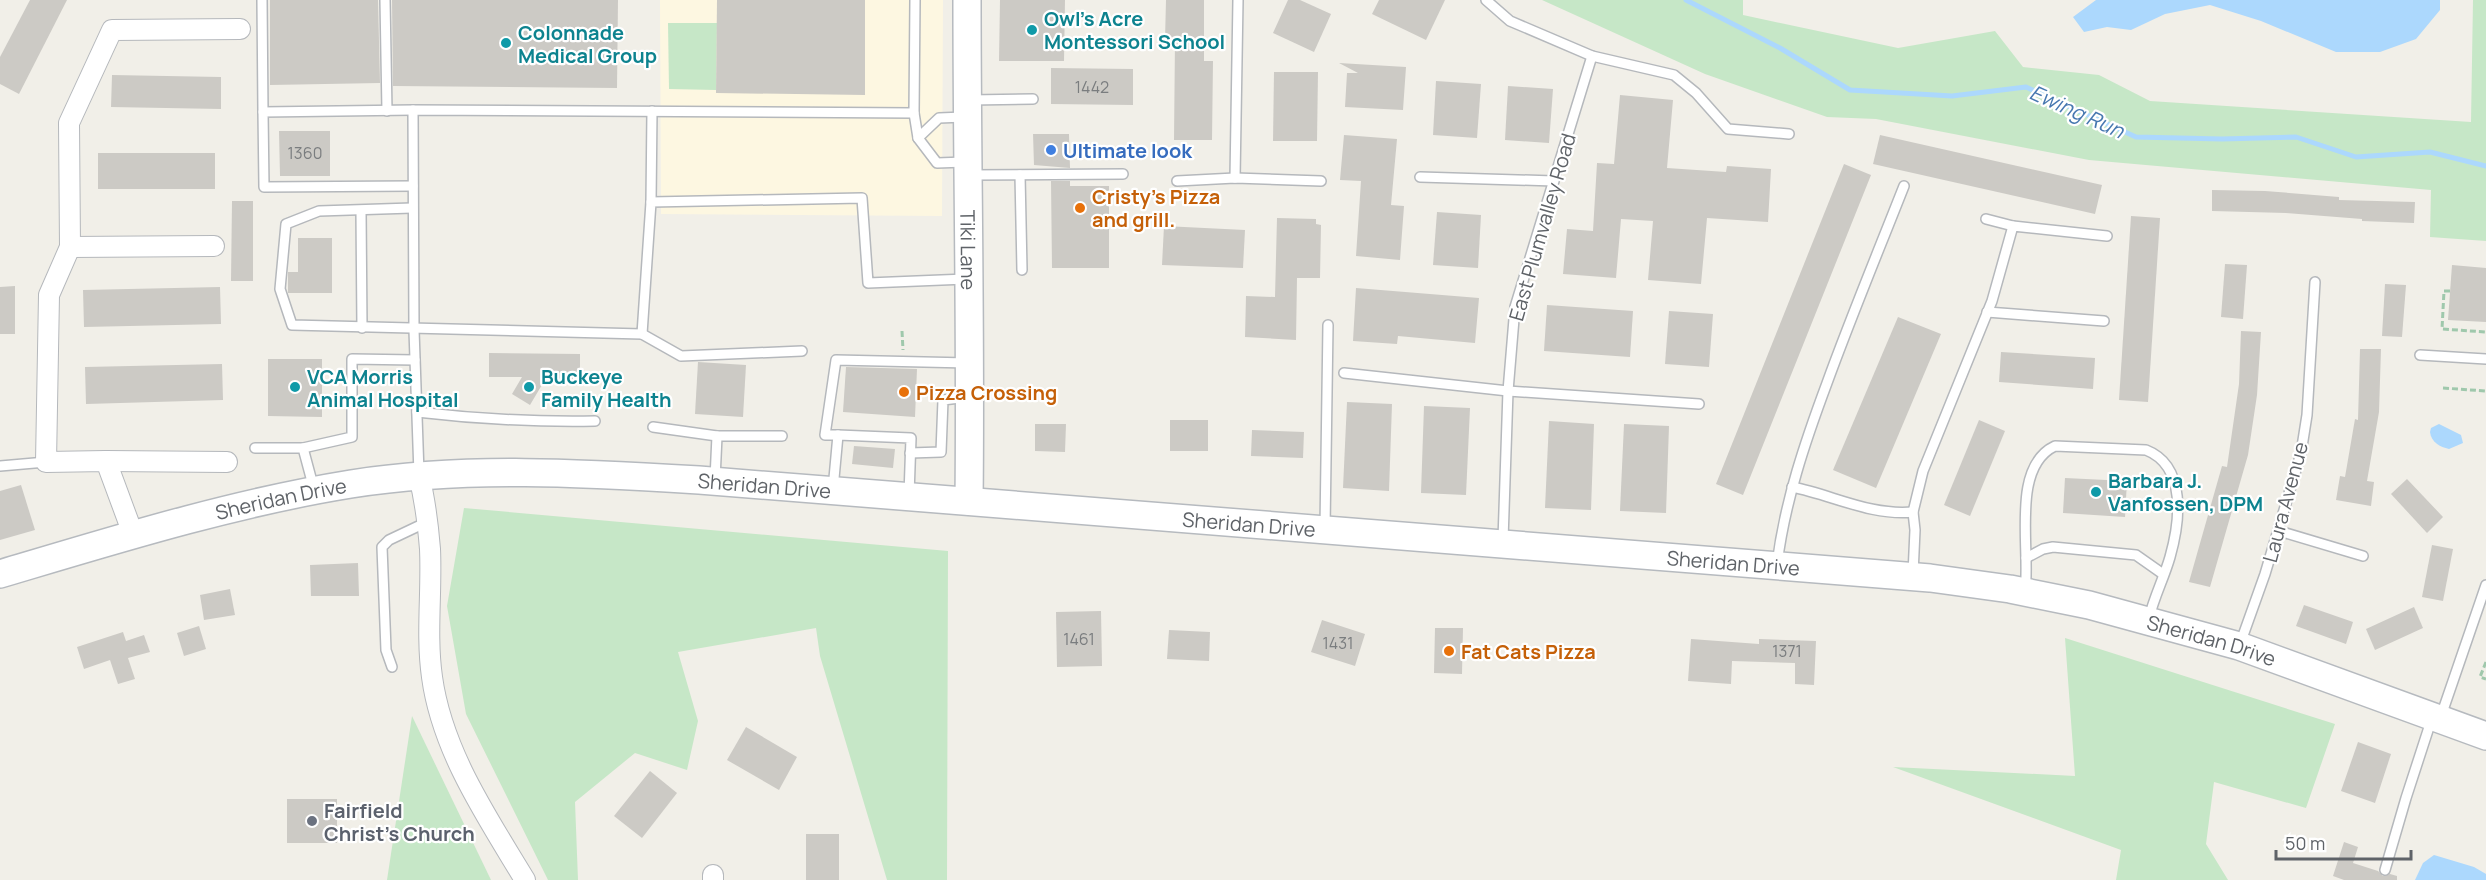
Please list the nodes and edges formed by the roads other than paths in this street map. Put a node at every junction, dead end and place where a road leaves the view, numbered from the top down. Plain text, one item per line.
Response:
1 (262, 0) edge
2 (385, 0) edge
3 (915, 0) edge
4 (967, 0) edge
5 (1238, 0) edge
6 (1486, 0) edge
7 (240, 29) dead end
8 (1592, 56) junction
9 (1033, 99) dead end
10 (967, 108) junction
11 (413, 110) junction
12 (387, 111) junction
13 (652, 111) junction
14 (263, 112) junction
15 (914, 113) junction
16 (1789, 134) dead end
17 (918, 138) junction
18 (967, 169) junction
19 (1123, 174) dead end
20 (1020, 176) junction
21 (1420, 177) dead end
22 (1235, 178) junction
23 (1177, 181) dead end
24 (1321, 181) dead end
25 (1554, 181) junction
26 (412, 186) junction
27 (1904, 186) dead end
28 (651, 202) junction
29 (412, 208) junction
30 (361, 211) junction
31 (1986, 219) dead end
32 (2013, 226) junction
33 (2107, 236) dead end
34 (214, 246) dead end
35 (70, 247) junction
36 (1022, 270) dead end
37 (968, 279) junction
38 (2315, 282) dead end
39 (1987, 312) junction
40 (2104, 321) dead end
41 (1328, 325) dead end
42 (362, 328) junction
43 (414, 330) junction
44 (642, 334) junction
45 (802, 351) dead end
46 (2420, 355) dead end
47 (2486, 359) edge
48 (415, 360) junction
49 (970, 363) junction
50 (1344, 374) dead end
51 (1508, 392) junction
52 (971, 397) junction
53 (1699, 404) dead end
54 (417, 412) junction
55 (595, 421) dead end
56 (653, 427) dead end
57 (717, 435) junction
58 (838, 435) junction
59 (782, 436) dead end
60 (255, 448) dead end
61 (303, 448) junction
62 (910, 453) junction
63 (106, 461) junction
64 (46, 462) junction
65 (227, 462) dead end
66 (0, 466) edge
67 (419, 476) junction
68 (715, 481) junction
69 (1792, 487) junction
70 (315, 491) junction
71 (833, 492) junction
72 (909, 497) junction
73 (969, 501) junction
74 (1913, 512) junction
75 (427, 522) junction
76 (1325, 529) junction
77 (2279, 531) junction
78 (134, 534) junction
79 (1503, 544) junction
80 (2363, 556) dead end
81 (2026, 558) junction
82 (1777, 564) junction
83 (0, 574) edge
84 (2163, 574) junction
85 (1913, 577) junction
86 (2485, 589) edge
87 (2025, 592) junction
88 (2148, 620) junction
89 (2239, 646) junction
90 (392, 667) dead end
91 (2436, 719) junction
92 (2486, 736) edge
93 (2385, 870) dead end
94 (525, 880) edge

1 - 14 lane
2 - 12 lane
3 - 15 lane
4 - 10 street, Tiki Lane
5 - 22 lane
6 - 8 lane
7 - 35 street
8 - 16 lane
8 - 25 lane, East Plumvalley Road
9 - 10 lane
10 - 17 lane
10 - 18 street, Tiki Lane
11 - 12 lane
11 - 13 lane
11 - 26 lane
12 - 14 lane
13 - 15 lane
13 - 28 lane
14 - 26 lane
15 - 17 lane
17 - 18 lane
18 - 20 lane
18 - 37 street, Tiki Lane
19 - 20 lane
20 - 36 lane
21 - 25 lane
22 - 23 lane
22 - 24 lane
25 - 51 lane, East Plumvalley Road
26 - 29 lane
27 - 69 lane
28 - 37 lane
28 - 44 lane
29 - 30 lane
29 - 43 lane
30 - 42 lane
30 - 42 lane
31 - 32 lane
32 - 33 lane
32 - 39 lane
34 - 35 street
35 - 64 street
37 - 49 street, Tiki Lane
38 - 77 lane, Laura Avenue
39 - 40 lane
39 - 74 lane
41 - 76 lane
42 - 43 lane
43 - 44 lane
43 - 48 lane
44 - 45 lane
46 - 47 lane
48 - 54 lane
48 - 61 lane
49 - 52 street, Tiki Lane
49 - 58 lane
50 - 51 lane
51 - 53 lane
51 - 79 lane, East Plumvalley Road
52 - 62 lane
52 - 73 street, Tiki Lane
54 - 55 lane
54 - 67 lane
56 - 57 lane
57 - 59 lane
57 - 68 lane
58 - 62 lane
58 - 71 lane
60 - 61 lane
61 - 70 lane
62 - 72 lane
63 - 64 street
63 - 65 street
63 - 78 street
64 - 66 lane
67 - 68 street, Sheridan Drive
67 - 70 street, Sheridan Drive
67 - 75 street
68 - 71 street, Sheridan Drive
69 - 74 lane
69 - 82 lane
70 - 78 street, Sheridan Drive
71 - 72 street, Sheridan Drive
72 - 73 street, Sheridan Drive
73 - 76 street, Sheridan Drive
74 - 85 lane
75 - 90 lane
75 - 94 street
76 - 79 street, Sheridan Drive
77 - 80 lane
77 - 89 lane, Laura Avenue
78 - 83 street, Sheridan Drive
79 - 82 street, Sheridan Drive
81 - 84 lane
81 - 84 lane
81 - 87 lane
82 - 85 street, Sheridan Drive
84 - 88 lane
85 - 87 street, Sheridan Drive
86 - 91 lane
87 - 88 street, Sheridan Drive
88 - 89 street, Sheridan Drive
89 - 91 street, Sheridan Drive
91 - 92 street, Sheridan Drive
91 - 93 lane

